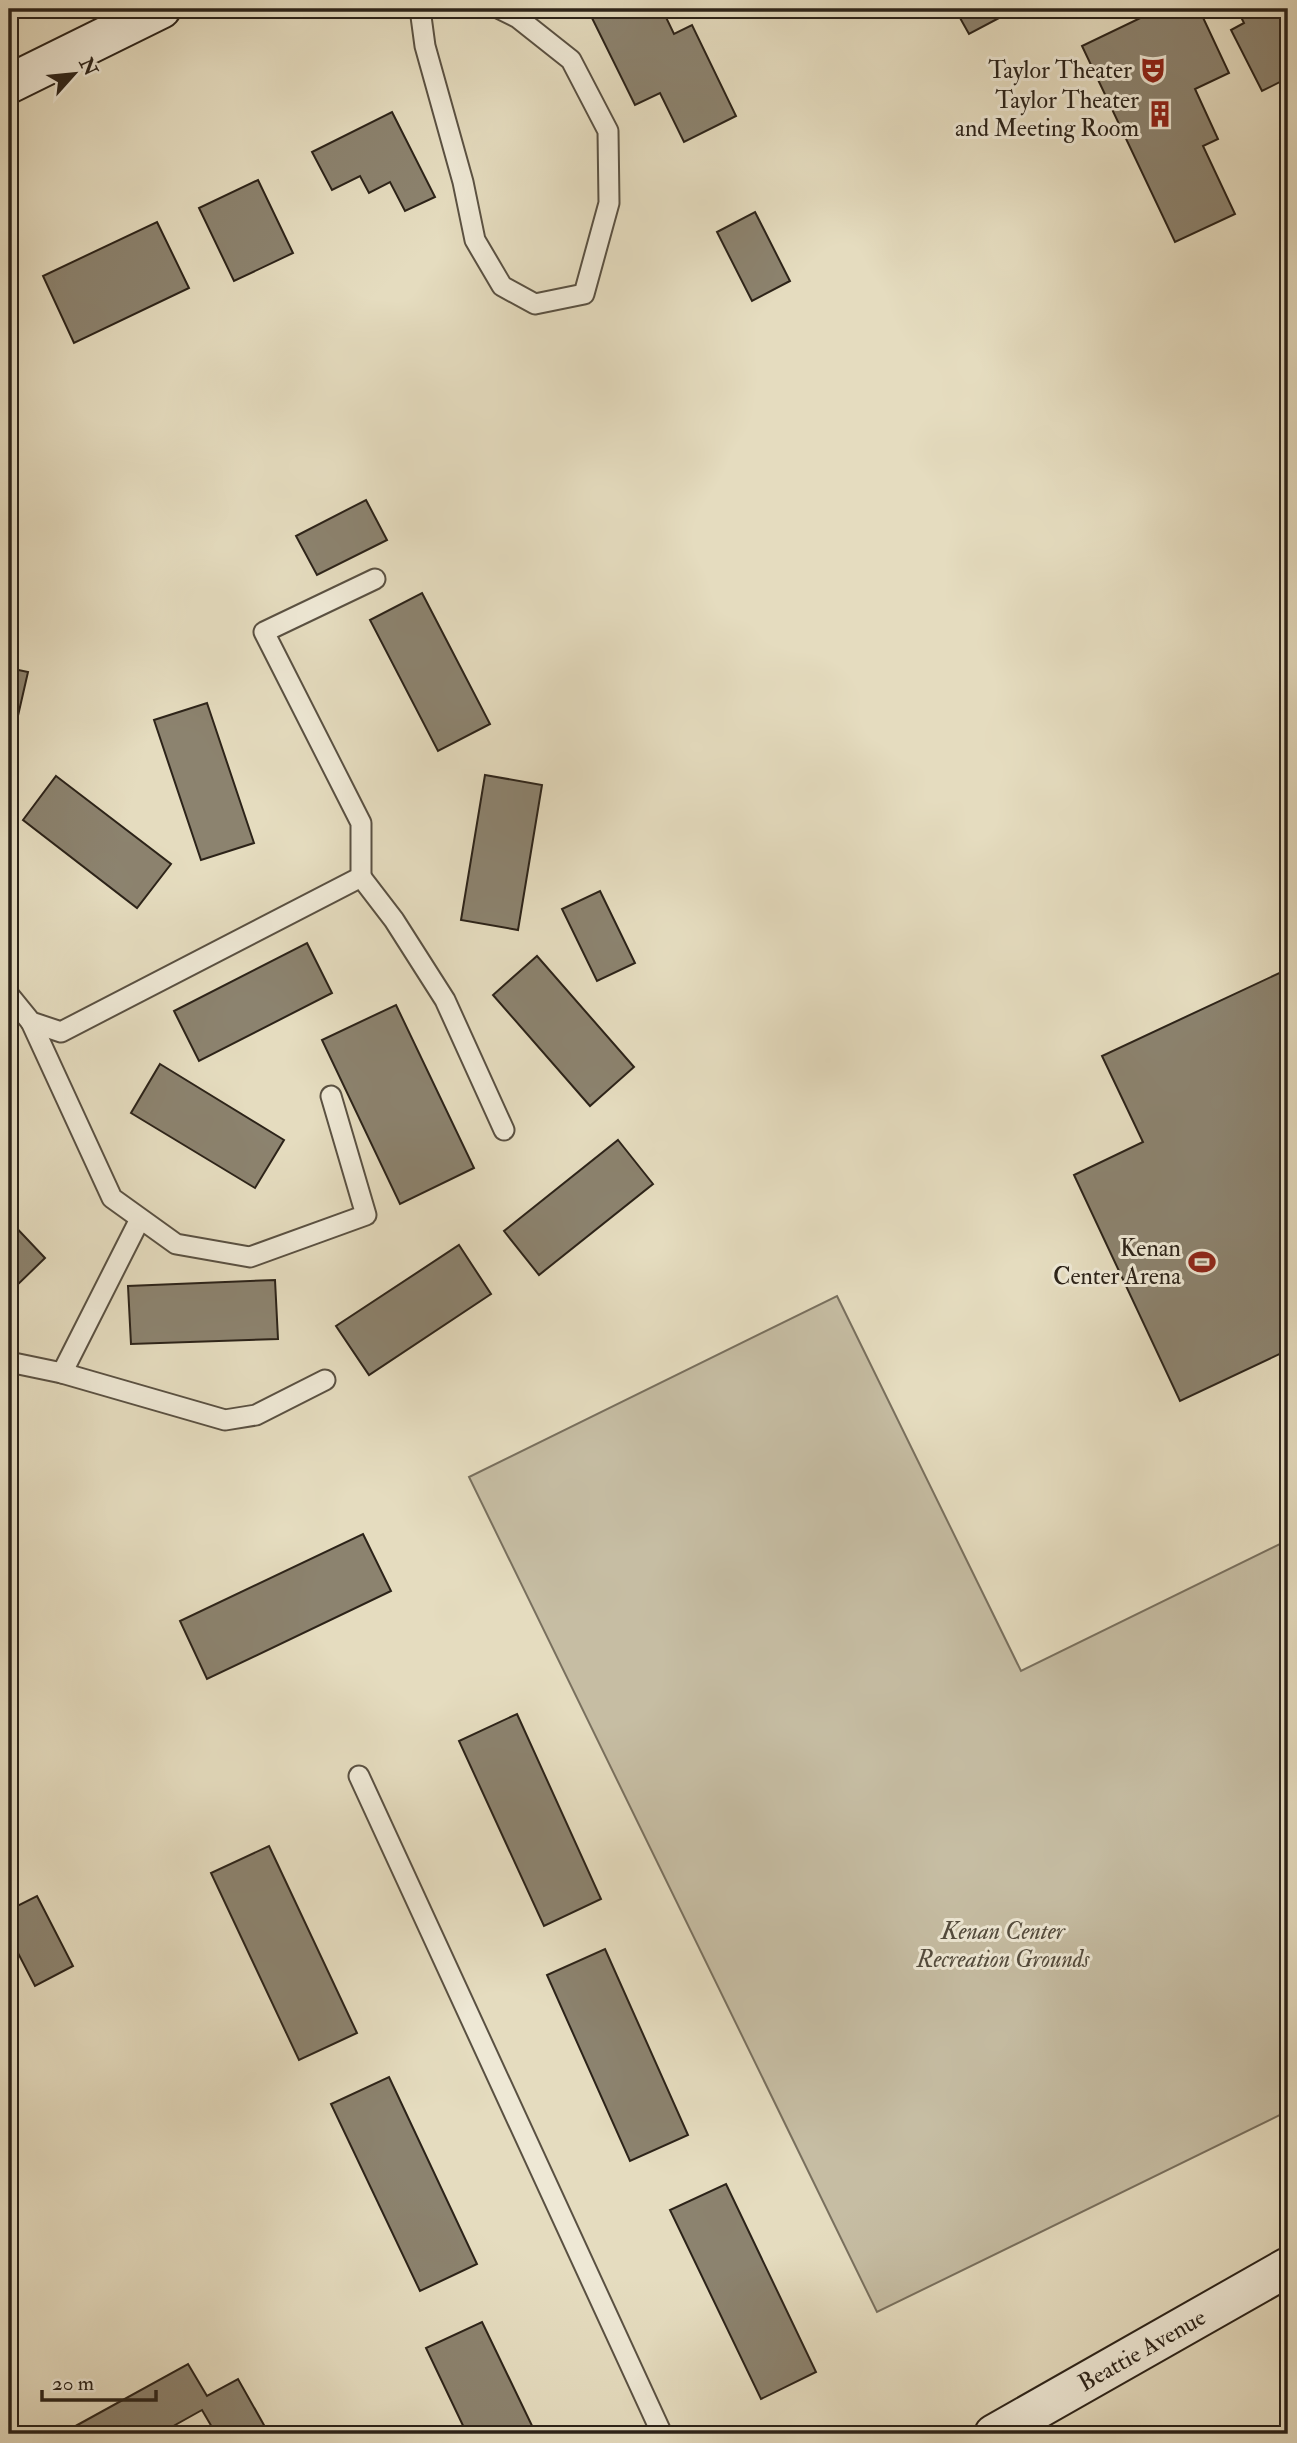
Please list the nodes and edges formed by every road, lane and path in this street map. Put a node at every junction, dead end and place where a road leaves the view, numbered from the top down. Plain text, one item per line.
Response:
1 (162, 9) edge
2 (420, 9) edge
3 (500, 9) edge
4 (9, 84) edge
5 (375, 579) dead end
6 (361, 877) junction
7 (9, 995) edge
8 (31, 1022) junction
9 (331, 1096) dead end
10 (504, 1129) dead end
11 (140, 1219) junction
12 (9, 1362) edge
13 (62, 1373) junction
14 (325, 1380) dead end
15 (359, 1776) dead end
16 (1288, 2267) edge
17 (662, 2434) edge
18 (994, 2434) edge

1 - 4 street
2 - 3 lane
5 - 6 lane
6 - 8 lane
6 - 10 lane
7 - 8 lane
8 - 11 lane
9 - 11 lane
11 - 13 lane
12 - 13 lane
13 - 14 lane
15 - 17 lane
16 - 18 street, Beattie Avenue

